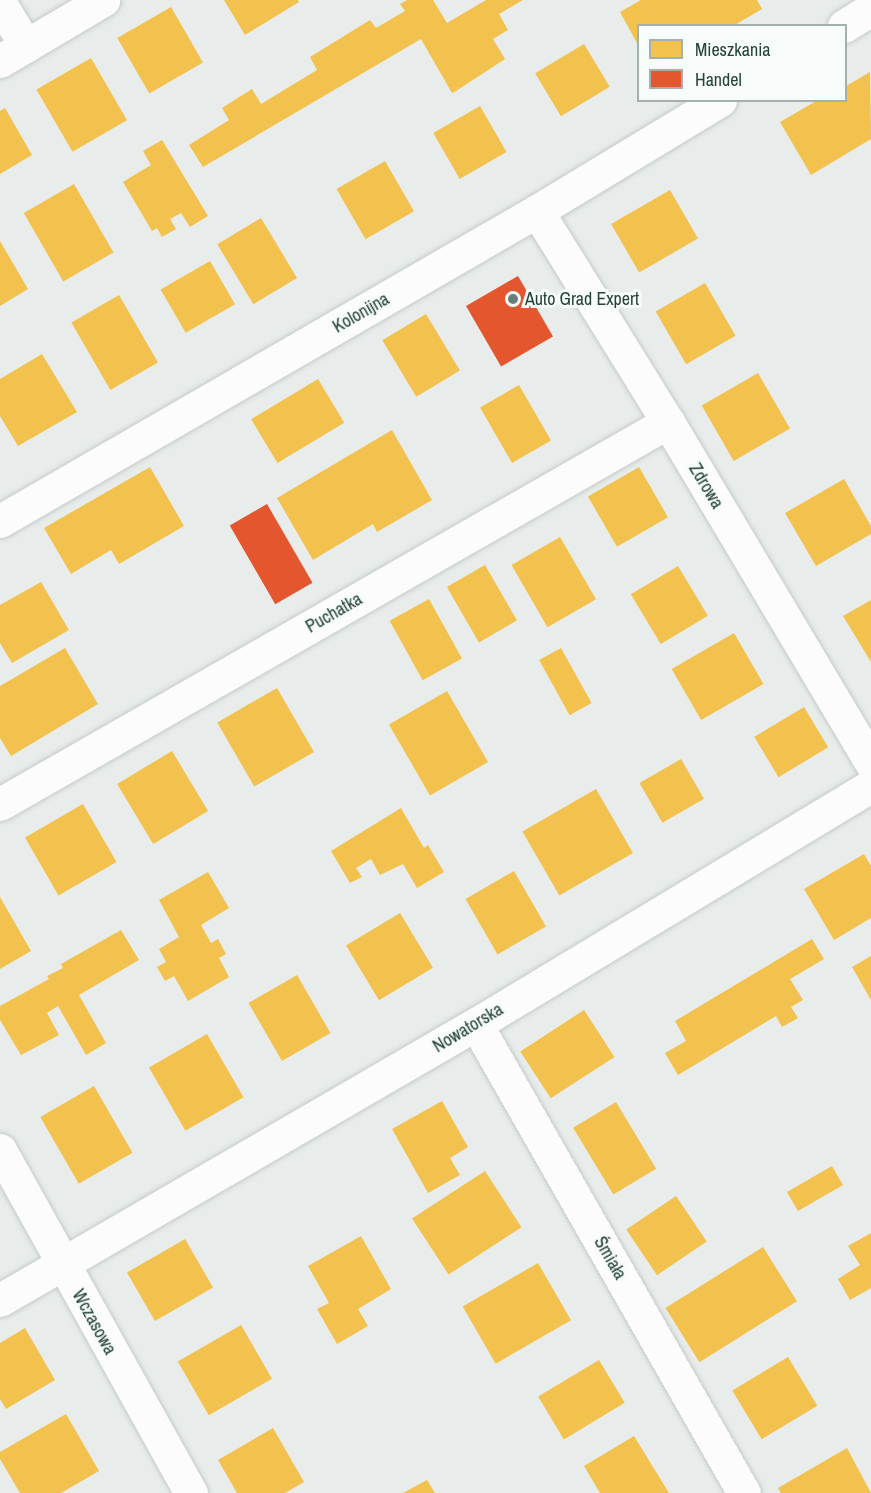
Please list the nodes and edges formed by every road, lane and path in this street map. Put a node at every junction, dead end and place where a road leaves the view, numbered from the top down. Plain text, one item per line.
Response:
1 (103, 0) edge
2 (0, 3) edge
3 (871, 9) edge
4 (847, 24) edge
5 (13, 53) edge
6 (717, 102) edge
7 (537, 211) junction
8 (668, 422) junction
9 (0, 521) edge
10 (871, 764) edge
11 (871, 786) edge
12 (0, 804) edge
13 (476, 1024) junction
14 (0, 1150) edge
15 (62, 1266) junction
16 (0, 1300) edge
17 (190, 1493) edge
18 (744, 1493) edge

1 - 5 street
2 - 5 street
3 - 4 street
6 - 7 street, Kolonijna
7 - 8 street, Zdrowa
7 - 9 street, Kolonijna
8 - 10 street, Zdrowa
8 - 12 street, Puchatka
11 - 13 street, Nowatorska
13 - 15 street, Nowatorska
13 - 18 street, Śmiała
14 - 15 street, Wczasowa
15 - 16 street, Nowatorska
15 - 17 street, Wczasowa

